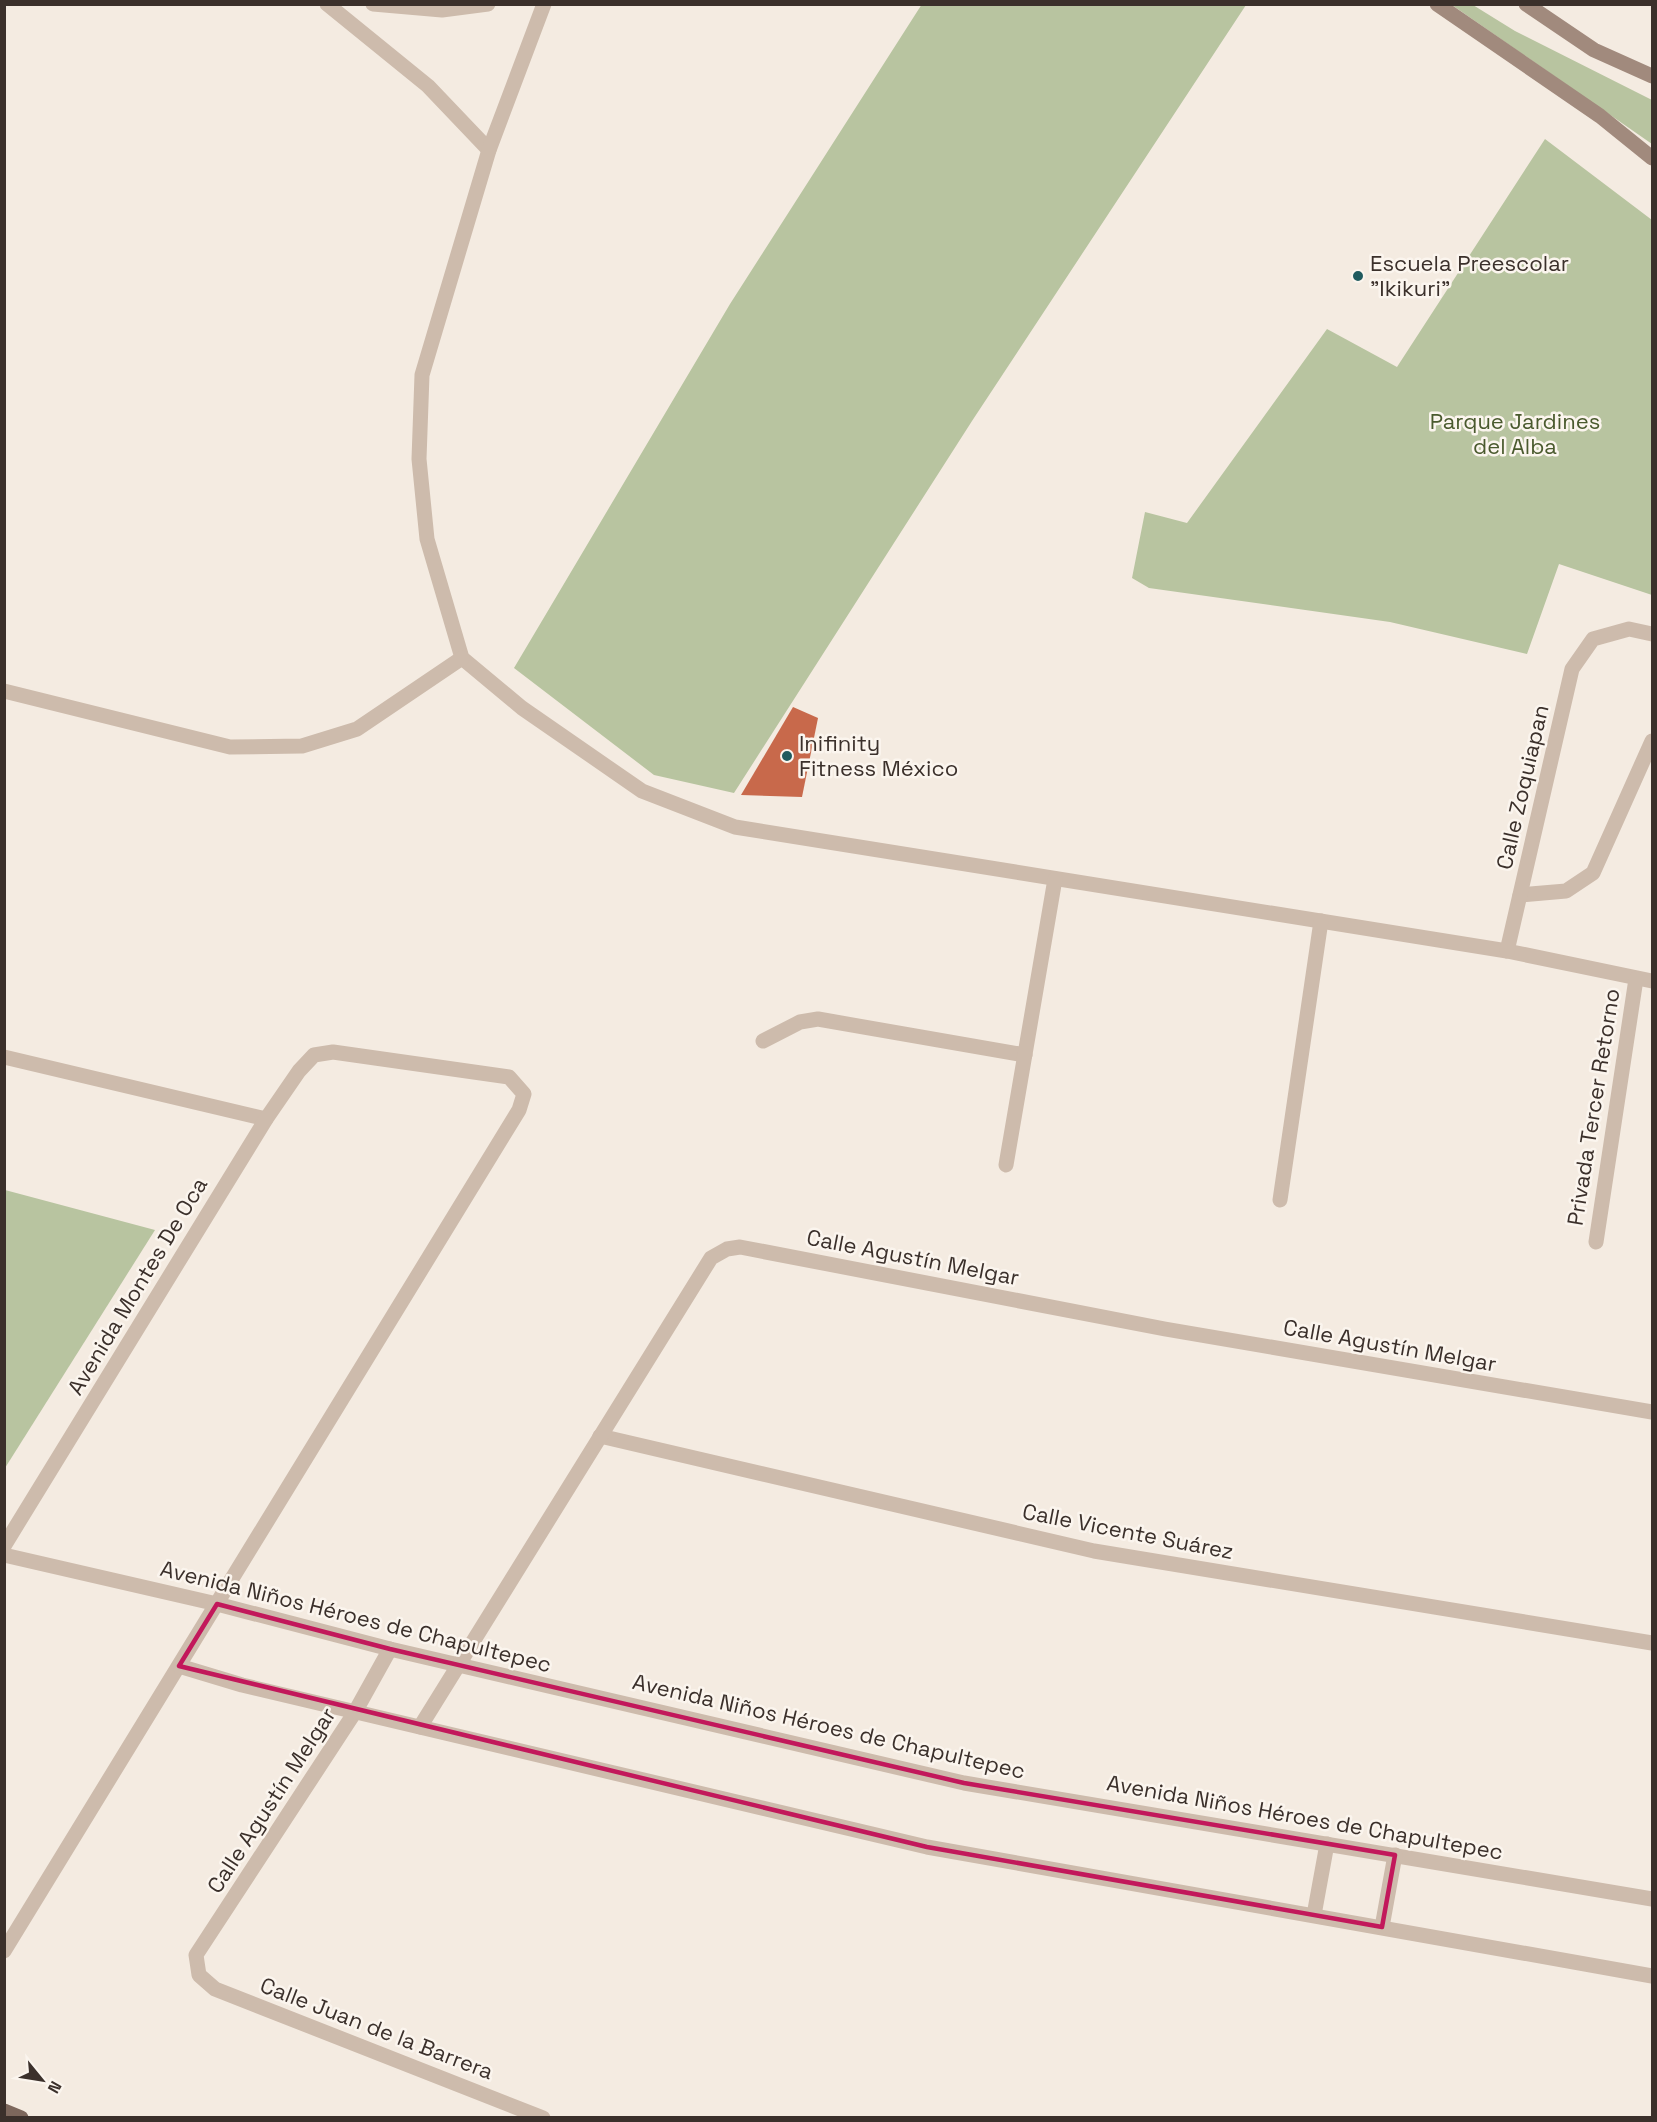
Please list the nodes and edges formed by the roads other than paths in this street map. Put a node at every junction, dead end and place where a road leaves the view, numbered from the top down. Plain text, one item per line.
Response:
1 (327, 4) edge
2 (373, 4) edge
3 (488, 4) edge
4 (544, 4) edge
5 (1437, 4) edge
6 (1526, 4) edge
7 (1653, 76) edge
8 (489, 150) junction
9 (1653, 158) edge
10 (1653, 634) edge
11 (462, 658) junction
12 (4, 691) edge
13 (1653, 741) edge
14 (1055, 879) junction
15 (1520, 895) junction
16 (1322, 921) junction
17 (1507, 951) junction
18 (1636, 979) junction
19 (1653, 981) edge
20 (763, 1041) dead end
21 (1025, 1054) junction
22 (4, 1057) edge
23 (266, 1119) junction
24 (1006, 1165) dead end
25 (1280, 1200) dead end
26 (1596, 1242) dead end
27 (1653, 1412) edge
28 (600, 1436) junction
29 (4, 1546) edge
30 (4, 1555) edge
31 (217, 1604) junction
32 (1653, 1643) edge
33 (390, 1649) junction
34 (179, 1665) junction
35 (458, 1665) junction
36 (355, 1712) junction
37 (420, 1727) junction
38 (1327, 1844) junction
39 (1395, 1855) junction
40 (1653, 1899) edge
41 (1314, 1915) junction
42 (1382, 1928) junction
43 (4, 1951) edge
44 (199, 1975) joint
45 (1653, 1976) edge
46 (4, 2111) edge
47 (21, 2118) edge
48 (543, 2118) edge

1 - 8 street
2 - 3 street
4 - 8 street
5 - 9 street
6 - 7 street
8 - 11 street
10 - 15 street, Calle Zoquiapan
11 - 12 street
11 - 14 street
13 - 15 street
14 - 16 street
14 - 21 street
15 - 17 street, Calle Zoquiapan
16 - 17 street
16 - 25 street
17 - 18 street
18 - 19 street
18 - 26 street, Privada Tercer Retorno
20 - 21 street
21 - 24 street
22 - 23 street
23 - 29 street, Avenida Montes De Oca
23 - 31 street, Avenida Montes De Oca
27 - 28 street, Calle Agustín Melgar
28 - 32 street, Calle Vicente Suárez
28 - 35 street, Calle Agustín Melgar
30 - 31 street, Avenida Niños Héroes de Chapultepec
31 - 33 street, Avenida Niños Héroes de Chapultepec
31 - 34 street
33 - 35 street, Avenida Niños Héroes de Chapultepec
33 - 36 street, Calle Agustín Melgar
34 - 36 street
34 - 43 street
35 - 37 street, Calle Agustín Melgar
35 - 38 street, Avenida Niños Héroes de Chapultepec
36 - 37 street
36 - 44 street, Calle Agustín Melgar
37 - 41 street
38 - 39 street, Avenida Niños Héroes de Chapultepec
38 - 41 street
39 - 40 street, Avenida Niños Héroes de Chapultepec
39 - 42 street
41 - 42 street
42 - 45 street
44 - 48 street, Calle Juan de la Barrera
46 - 47 main road

